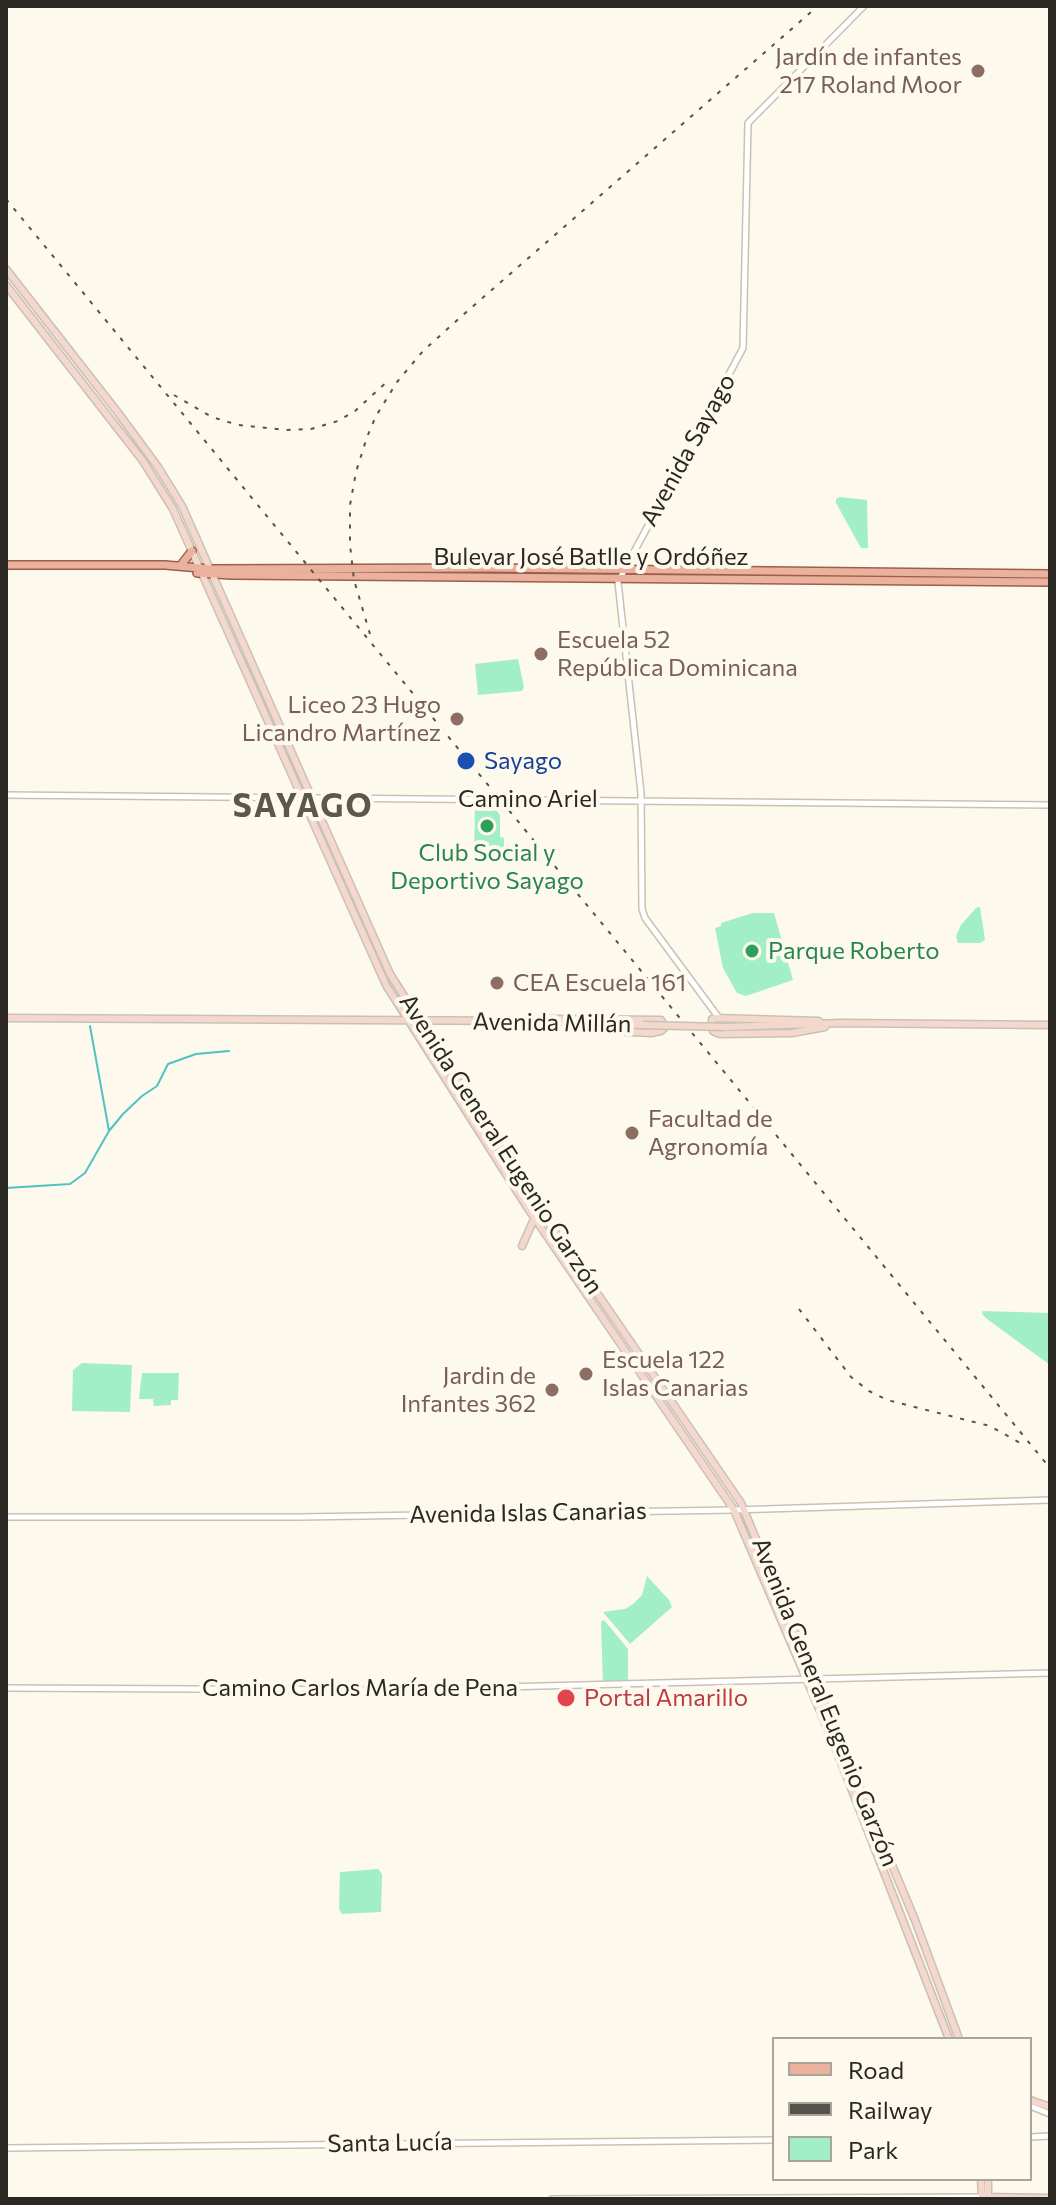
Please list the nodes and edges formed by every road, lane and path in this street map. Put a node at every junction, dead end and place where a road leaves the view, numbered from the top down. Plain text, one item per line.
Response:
1 (864, 6) edge
2 (6, 269) edge
3 (6, 285) edge
4 (192, 551) junction
5 (6, 565) edge
6 (180, 565) junction
7 (132, 566) junction
8 (201, 571) junction
9 (212, 572) junction
10 (621, 574) junction
11 (1050, 574) edge
12 (1050, 582) edge
13 (6, 795) edge
14 (301, 797) junction
15 (311, 797) junction
16 (641, 801) junction
17 (1050, 805) edge
18 (714, 1016) junction
19 (6, 1018) edge
20 (408, 1021) junction
21 (420, 1021) junction
22 (533, 1021) junction
23 (563, 1023) junction
24 (830, 1023) junction
25 (841, 1023) junction
26 (1050, 1025) edge
27 (534, 1219) junction
28 (522, 1246) dead end
29 (1050, 1500) edge
30 (745, 1509) junction
31 (734, 1510) junction
32 (6, 1517) edge
33 (1050, 1673) edge
34 (817, 1679) junction
35 (806, 1680) junction
36 (6, 1688) edge
37 (948, 2037) edge
38 (958, 2037) edge
39 (772, 2140) edge
40 (6, 2148) edge
41 (981, 2181) edge
42 (988, 2181) edge
43 (985, 2197) junction
44 (1050, 2198) edge
45 (552, 2199) edge

1 - 10 street, Avenida Sayago
2 - 9 main road, Avenida General Eugenio Garzón
3 - 4 main road, Avenida General Eugenio Garzón
4 - 6 main road
4 - 8 main road, Avenida General Eugenio Garzón
5 - 7 main road, Bulevar José Batlle y Ordóñez
6 - 7 main road, Bulevar José Batlle y Ordóñez
6 - 8 main road, Bulevar José Batlle y Ordóñez
7 - 8 main road, Bulevar José Batlle y Ordóñez
8 - 9 main road, Bulevar José Batlle y Ordóñez
8 - 14 main road, Avenida General Eugenio Garzón
9 - 10 main road, Bulevar José Batlle y Ordóñez
9 - 15 main road, Avenida General Eugenio Garzón
10 - 11 main road, Bulevar José Batlle y Ordóñez
10 - 12 main road, Bulevar José Batlle y Ordóñez
10 - 16 street
13 - 14 street, Camino Ariel
14 - 15 street, Camino Ariel
14 - 20 main road, Avenida General Eugenio Garzón
15 - 16 street, Camino Ariel
15 - 21 main road, Avenida General Eugenio Garzón
16 - 17 street, Camino Ariel
16 - 18 street
18 - 24 main road
18 - 25 main road
19 - 20 main road, Avenida Millán
20 - 21 main road, Avenida Millán
20 - 27 main road, Avenida General Eugenio Garzón
21 - 22 main road, Avenida Millán
21 - 30 main road, Avenida General Eugenio Garzón
22 - 23 main road, Avenida Millán
22 - 23 main road
23 - 24 main road, Avenida Millán, bridge
24 - 25 main road, Avenida Millán
25 - 26 main road, Avenida Millán
27 - 28 main road
27 - 31 main road, Avenida General Eugenio Garzón
29 - 30 street, Avenida Islas Canarias
30 - 31 street, Avenida Islas Canarias
30 - 34 main road, Avenida General Eugenio Garzón
31 - 32 street, Avenida Islas Canarias
31 - 35 main road, Avenida General Eugenio Garzón
33 - 34 street, Camino Carlos María de Pena
34 - 35 street, Camino Carlos María de Pena
34 - 38 main road, Avenida General Eugenio Garzón
35 - 36 street, Camino Carlos María de Pena
35 - 37 main road, Avenida General Eugenio Garzón
39 - 40 street, Santa Lucía
41 - 43 main road
42 - 43 main road
43 - 44 main road
43 - 45 street

